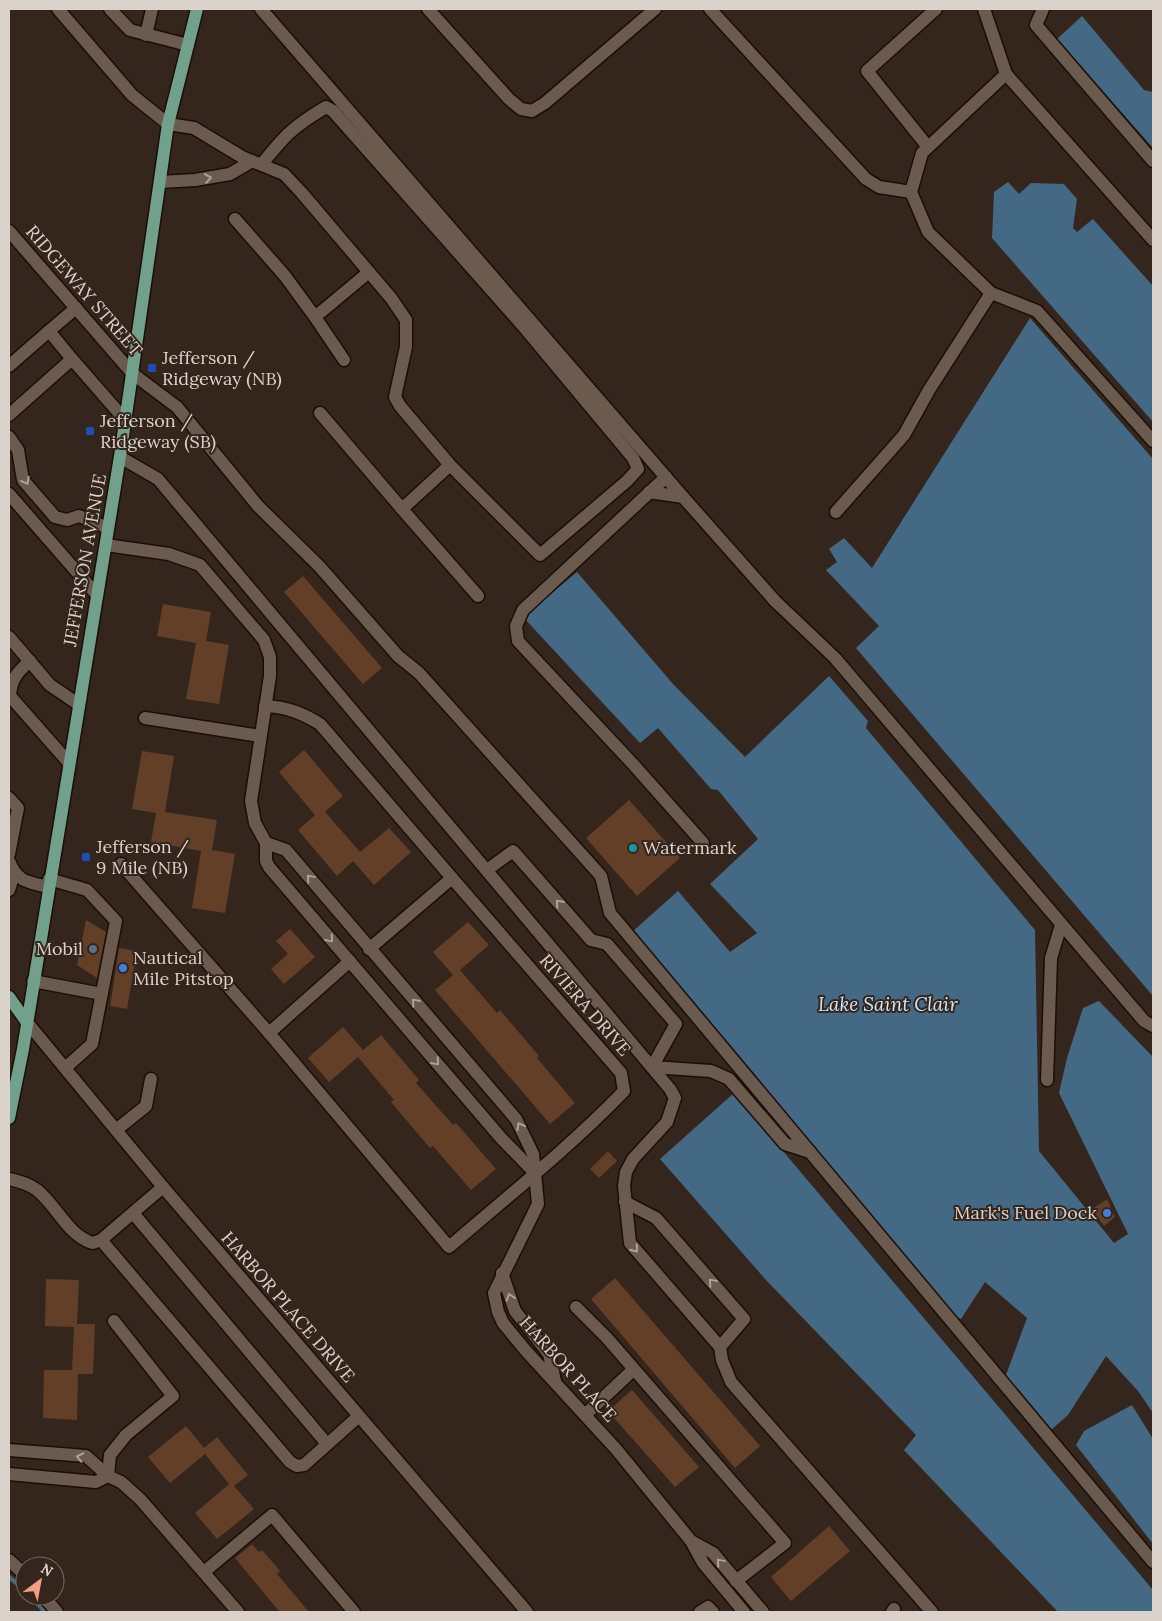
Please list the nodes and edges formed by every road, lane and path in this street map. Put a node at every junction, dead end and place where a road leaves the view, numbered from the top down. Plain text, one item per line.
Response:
1 (58, 9) edge
2 (110, 9) edge
3 (152, 9) edge
4 (198, 9) edge
5 (262, 9) edge
6 (428, 9) edge
7 (655, 9) edge
8 (710, 9) edge
9 (936, 9) edge
10 (984, 9) edge
11 (1043, 9) edge
12 (146, 34) junction
13 (188, 45) junction
14 (1006, 74) junction
15 (168, 124) junction
16 (928, 147) junction
17 (1153, 160) edge
18 (257, 162) junction
19 (160, 182) junction
20 (911, 192) junction
21 (235, 220) dead end
22 (9, 230) edge
23 (1153, 240) edge
24 (369, 272) junction
25 (991, 293) junction
26 (76, 308) junction
27 (315, 317) junction
28 (49, 330) junction
29 (72, 358) junction
30 (344, 360) dead end
31 (9, 366) edge
32 (133, 374) junction
33 (320, 413) dead end
34 (9, 415) edge
35 (126, 421) junction
36 (9, 437) edge
37 (1153, 441) edge
38 (120, 457) junction
39 (450, 465) junction
40 (666, 477) junction
41 (649, 492) junction
42 (9, 494) edge
43 (683, 498) junction
44 (402, 508) junction
45 (836, 512) dead end
46 (108, 528) junction
47 (106, 545) junction
48 (97, 596) junction
49 (478, 596) dead end
50 (9, 637) edge
51 (30, 661) junction
52 (78, 704) junction
53 (266, 706) junction
54 (145, 718) dead end
55 (260, 736) junction
56 (69, 763) junction
57 (9, 798) edge
58 (266, 843) junction
59 (703, 843) dead end
60 (9, 854) edge
61 (9, 861) edge
62 (121, 864) dead end
63 (486, 870) junction
64 (14, 874) junction
65 (452, 878) junction
66 (49, 883) junction
67 (9, 890) edge
68 (1061, 924) junction
69 (369, 949) junction
70 (350, 961) junction
71 (33, 981) junction
72 (102, 994) junction
73 (9, 997) edge
74 (26, 1021) junction
75 (1153, 1026) edge
76 (269, 1033) junction
77 (652, 1066) junction
78 (65, 1068) junction
79 (152, 1079) dead end
80 (1047, 1080) dead end
81 (9, 1118) edge
82 (116, 1130) junction
83 (810, 1152) junction
84 (534, 1172) junction
85 (9, 1179) edge
86 (163, 1187) junction
87 (625, 1202) junction
88 (133, 1213) junction
89 (101, 1240) junction
90 (502, 1273) junction
91 (576, 1307) dead end
92 (498, 1312) junction
93 (114, 1321) dead end
94 (538, 1339) junction
95 (720, 1347) junction
96 (526, 1350) junction
97 (633, 1370) junction
98 (555, 1381) junction
99 (585, 1415) junction
100 (359, 1416) junction
101 (327, 1444) junction
102 (9, 1450) edge
103 (9, 1474) edge
104 (108, 1476) junction
105 (691, 1541) junction
106 (1153, 1562) edge
107 (204, 1572) junction
108 (736, 1581) junction
109 (759, 1611) edge
110 (238, 1612) edge
111 (354, 1612) edge
112 (527, 1612) edge
113 (700, 1612) edge
114 (713, 1612) edge
115 (744, 1612) edge
116 (932, 1612) edge

1 - 15 street
2 - 12 street
3 - 12 street
4 - 13 main road, JEFFERSON AVENUE
5 - 40 street
6 - 7 street
8 - 20 street
9 - 16 street
10 - 14 street
11 - 17 street
12 - 13 street
13 - 15 main road, JEFFERSON AVENUE
14 - 16 street
14 - 23 street
15 - 18 street
15 - 19 main road, JEFFERSON AVENUE
16 - 20 street
19 -> 18 street
18 - 24 street
18 - 39 street
19 - 32 main road, JEFFERSON AVENUE
20 - 25 street
21 - 27 street
22 - 26 street, RIDGEWAY STREET
24 - 27 street
24 - 39 street
25 - 37 street
25 - 45 street
26 - 28 street
26 - 32 street, RIDGEWAY STREET
27 - 30 street
28 - 29 street
28 - 31 street
29 - 34 street
29 - 35 street
32 - 35 main road, JEFFERSON AVENUE
32 - 83 street, RIDGEWAY STREET
33 - 44 street
35 - 38 main road, JEFFERSON AVENUE
36 -> 46 street
38 - 46 main road, JEFFERSON AVENUE
38 - 63 street
39 - 44 street
40 - 41 street
40 - 43 street
41 - 43 street
41 - 59 street
42 - 48 street
43 - 68 street
44 - 49 street
46 - 47 main road, JEFFERSON AVENUE
47 - 48 main road, JEFFERSON AVENUE
47 - 53 street
48 - 52 main road, JEFFERSON AVENUE
50 - 51 street
51 - 52 street
51 - 56 street
52 - 56 main road, JEFFERSON AVENUE
53 - 55 street
53 - 65 street, RIVIERA DRIVE
54 - 55 street
55 - 58 street
56 - 66 main road, JEFFERSON AVENUE
57 - 60 street
69 -> 58 street
58 -> 70 street
61 - 64 street
62 - 76 street, RIVIERA DRIVE
63 - 77 street
77 -> 63 street
64 - 66 street
64 - 67 street
65 - 69 street
65 - 84 street, RIVIERA DRIVE
66 - 71 main road, JEFFERSON AVENUE
66 - 72 street
68 - 75 street
68 - 80 street
84 -> 69 street
70 - 76 street
70 -> 84 street
71 - 72 street
71 - 74 main road, JEFFERSON AVENUE
72 - 78 street
73 - 74 main road
74 - 78 street, HARBOR PLACE DRIVE
74 - 81 main road, JEFFERSON AVENUE
76 - 84 street, RIVIERA DRIVE
77 - 83 street
77 - 87 street
78 - 82 street, HARBOR PLACE DRIVE
79 - 82 street
82 - 86 street, HARBOR PLACE DRIVE
83 - 106 street, RIDGEWAY STREET
84 - 90 street, HARBOR PLACE
85 - 89 street
86 - 88 street
86 - 100 street, HARBOR PLACE DRIVE
87 -> 95 street
95 -> 87 street
88 - 89 street
88 - 101 street
89 - 101 street
90 - 92 street, HARBOR PLACE
94 -> 90 street
91 - 97 street
92 - 96 street, HARBOR PLACE
92 - 98 street
93 - 104 street
94 - 96 street
94 - 98 street
95 - 116 street
96 - 98 street, HARBOR PLACE
97 - 99 street
97 - 108 street
98 - 99 street, HARBOR PLACE
99 - 105 street, HARBOR PLACE
100 - 101 street
100 - 112 street, HARBOR PLACE DRIVE
104 -> 102 street
103 - 104 street
104 - 107 street
108 -> 105 street, HARBOR PLACE
105 - 115 street, HARBOR PLACE
107 - 110 street
107 - 111 street
108 - 109 street, HARBOR PLACE
113 - 114 street

